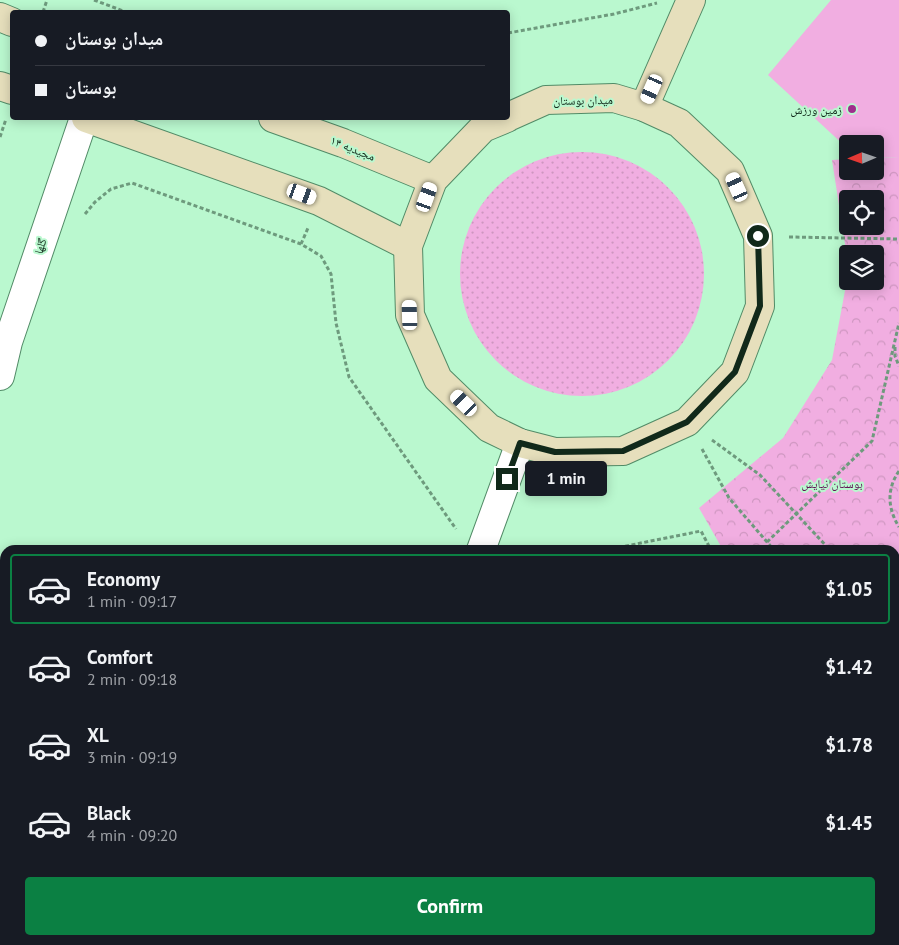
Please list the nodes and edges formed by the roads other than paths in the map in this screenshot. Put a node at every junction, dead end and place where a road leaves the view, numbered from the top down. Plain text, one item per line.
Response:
1 (691, 0) edge
2 (644, 107) junction
3 (510, 116) edge
4 (84, 120) edge
5 (91, 120) edge
6 (278, 120) edge
7 (500, 120) edge
8 (433, 180) junction
9 (408, 246) junction
10 (0, 376) edge
11 (520, 443) junction
12 (483, 545) edge

1 - 2 street
2 - 3 street, میدان بوستان
2 - 11 street, میدان بوستان
4 - 10 street, گلها
5 - 9 street
6 - 8 street, مجیدیه ۱۴
7 - 8 street, میدان بوستان
8 - 9 street, میدان بوستان
9 - 11 street, میدان بوستان
11 - 12 street

